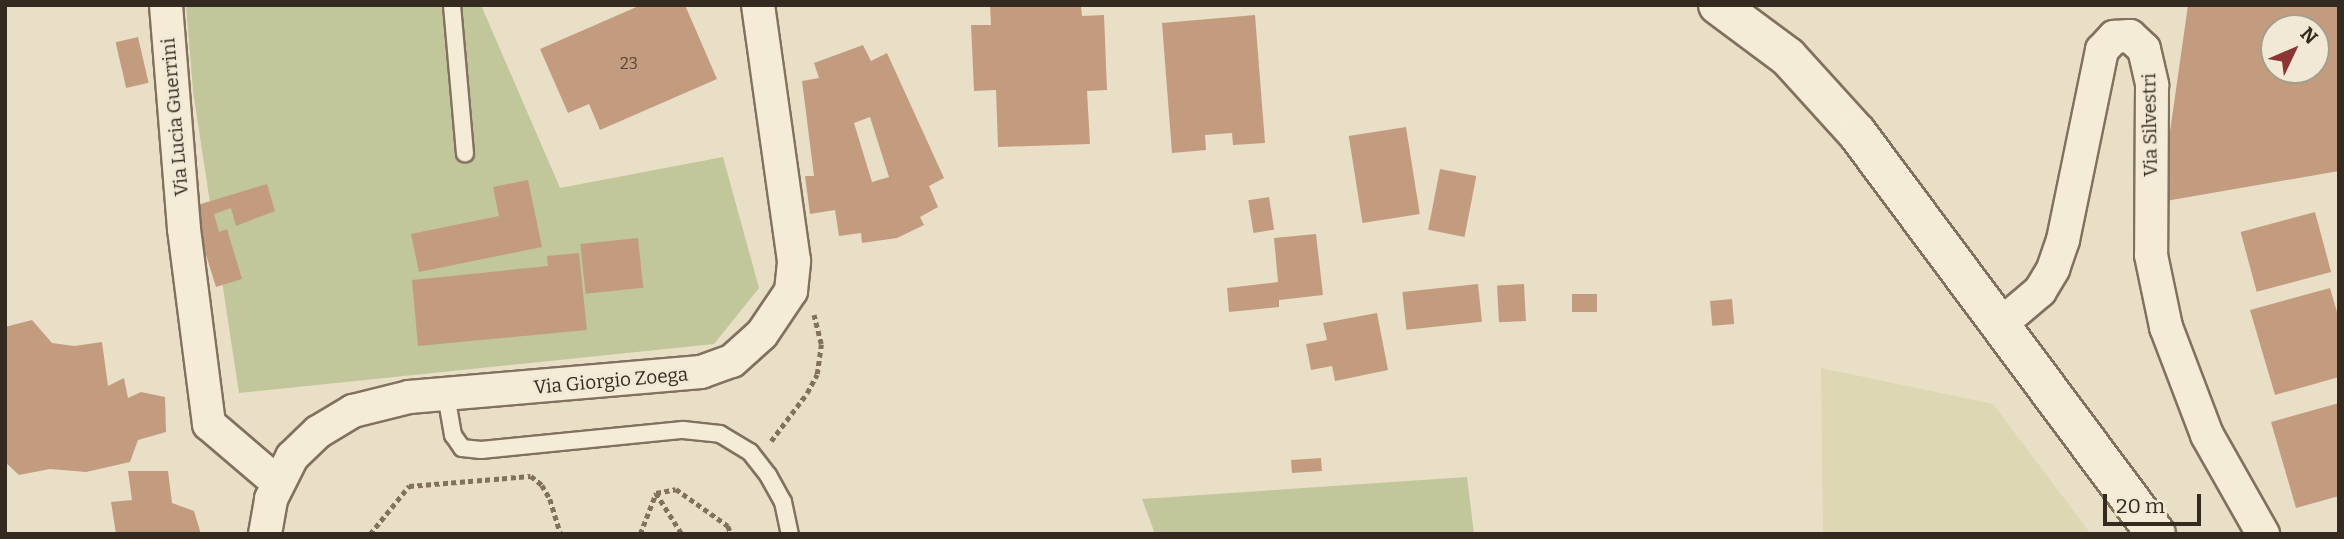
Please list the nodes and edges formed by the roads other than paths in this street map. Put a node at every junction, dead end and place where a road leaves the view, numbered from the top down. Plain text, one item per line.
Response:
1 (166, 5) edge
2 (452, 5) edge
3 (758, 5) edge
4 (1718, 5) edge
5 (466, 153) dead end
6 (2001, 324) junction
7 (446, 395) junction
8 (277, 482) junction
9 (265, 534) edge
10 (790, 534) edge
11 (2156, 534) edge
12 (2263, 534) edge

1 - 8 street, Via Lucia Guerrini
2 - 5 lane
3 - 7 street, Via Giorgio Zoega
4 - 6 main road
6 - 11 main road
6 - 12 street, Via Silvestri
7 - 8 street, Via Giorgio Zoega
7 - 10 lane
8 - 9 street, Via Giorgio Zoega

